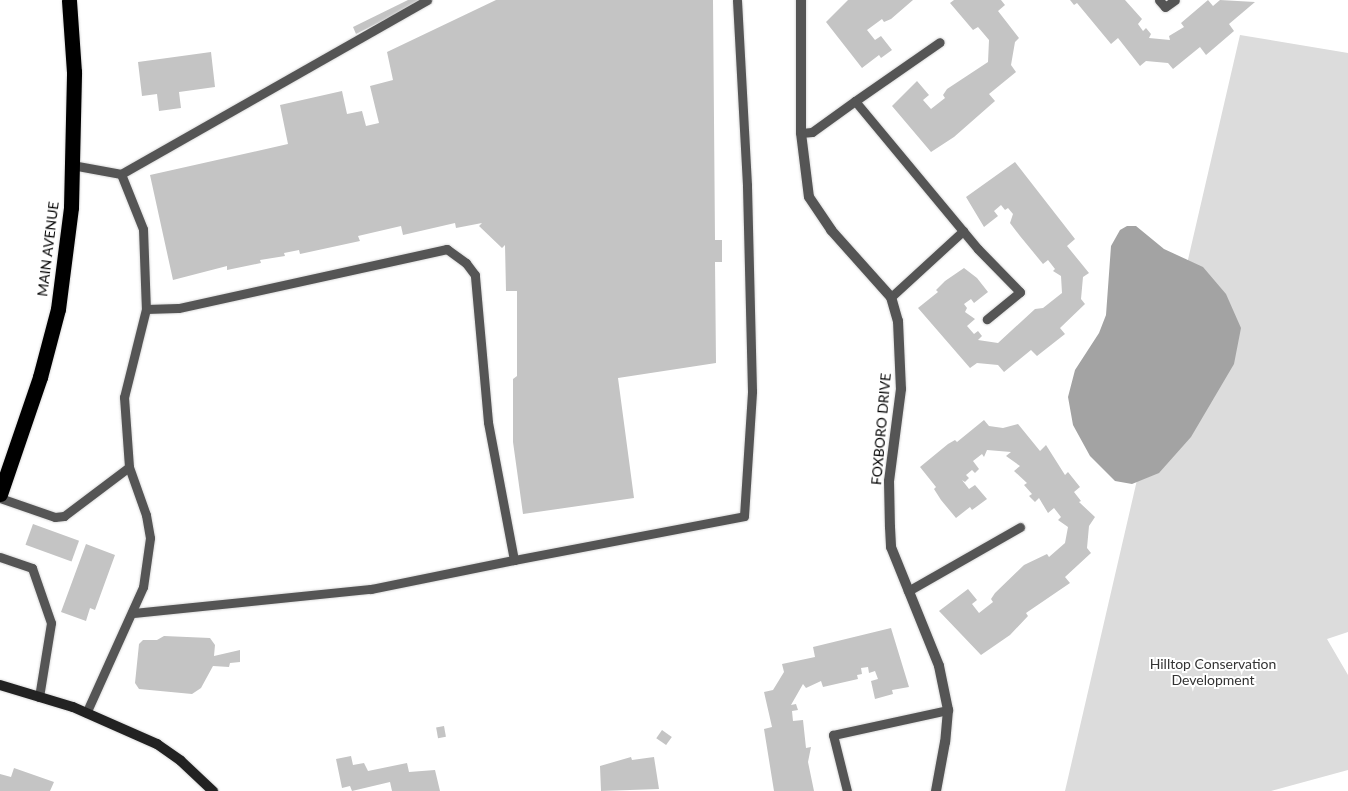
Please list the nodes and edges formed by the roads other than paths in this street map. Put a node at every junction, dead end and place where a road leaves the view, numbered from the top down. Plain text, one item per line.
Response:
1 (69, 0) edge
2 (427, 0) edge
3 (737, 0) edge
4 (801, 0) edge
5 (1159, 0) edge
6 (1175, 0) edge
7 (940, 42) dead end
8 (855, 101) junction
9 (801, 132) junction
10 (72, 165) junction
11 (121, 174) junction
12 (963, 231) junction
13 (891, 298) junction
14 (146, 309) junction
15 (988, 319) dead end
16 (129, 467) junction
17 (0, 494) edge
18 (0, 498) edge
19 (1020, 528) dead end
20 (0, 557) edge
21 (514, 560) junction
22 (908, 591) junction
23 (133, 613) junction
24 (0, 685) edge
25 (39, 697) junction
26 (948, 710) junction
27 (86, 713) junction
28 (213, 791) edge
29 (847, 791) edge
30 (936, 791) edge

1 - 10 highway, MAIN AVENUE
2 - 11 lane
3 - 21 lane
4 - 9 street, FOXBORO DRIVE
5 - 6 lane
7 - 8 lane
8 - 9 lane
8 - 12 lane
9 - 13 street, FOXBORO DRIVE
10 - 11 lane
10 - 17 highway, MAIN AVENUE
11 - 14 lane
12 - 13 lane
12 - 15 lane
13 - 22 street, FOXBORO DRIVE
14 - 16 lane
14 - 21 lane
16 - 18 lane
16 - 23 lane
19 - 22 lane
20 - 25 lane
21 - 23 lane
22 - 26 street, FOXBORO DRIVE
23 - 27 lane
24 - 25 main road
25 - 27 main road
26 - 29 lane
26 - 30 street, FOXBORO DRIVE
27 - 28 main road

